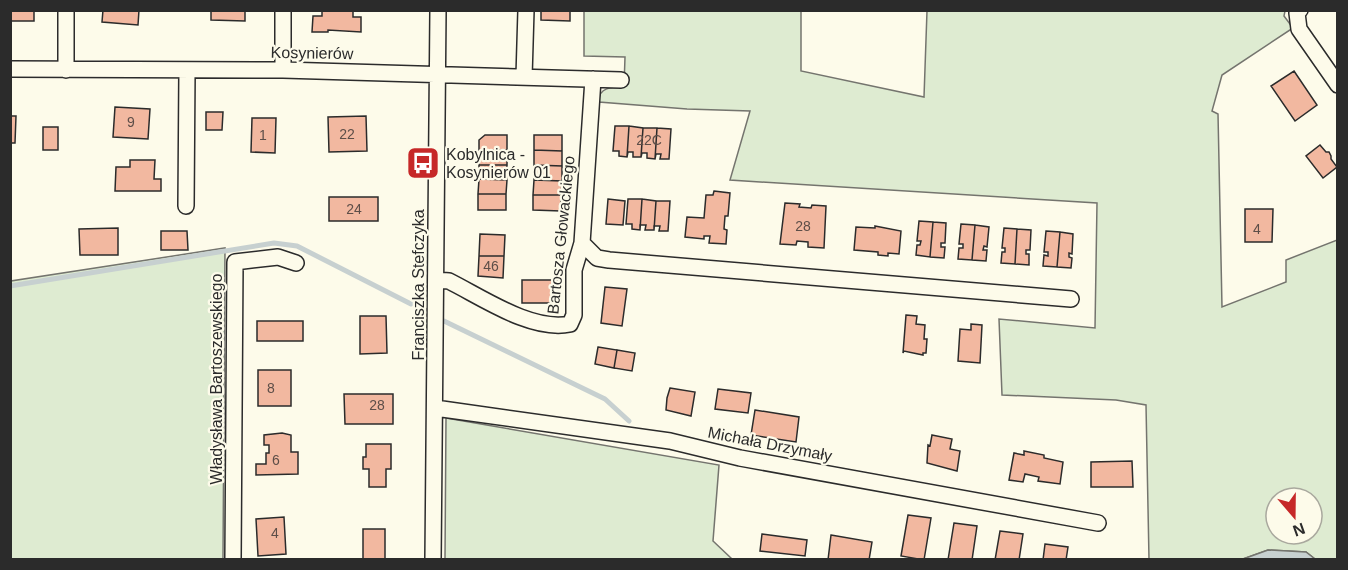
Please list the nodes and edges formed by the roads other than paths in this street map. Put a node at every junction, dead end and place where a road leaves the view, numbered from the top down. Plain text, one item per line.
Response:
1 (66, 10) edge
2 (283, 10) edge
3 (438, 10) edge
4 (526, 10) edge
5 (1298, 12) edge
6 (10, 69) edge
7 (66, 70) junction
8 (187, 70) junction
9 (283, 70) junction
10 (437, 75) junction
11 (524, 77) junction
12 (593, 79) junction
13 (621, 80) dead end
14 (1338, 86) edge
15 (186, 206) dead end
16 (582, 243) junction
17 (296, 262) dead end
18 (436, 280) junction
19 (1071, 299) dead end
20 (435, 408) junction
21 (1098, 523) dead end
22 (233, 560) edge
23 (433, 560) edge

1 - 7 street
2 - 9 street
3 - 10 street, Franciszka Stefczyka
4 - 11 street
5 - 14 street
6 - 7 street, Kosynierów
7 - 8 street, Kosynierów
8 - 9 street, Kosynierów
8 - 15 street
9 - 10 street, Kosynierów
10 - 11 street
10 - 18 street, Franciszka Stefczyka
11 - 12 street
12 - 13 street
12 - 16 street, Bartosza Głowackiego
16 - 18 street, Bartosza Głowackiego
16 - 19 street
17 - 22 street, Władysława Bartoszewskiego
18 - 20 street, Franciszka Stefczyka
20 - 21 street, Michała Drzymały
20 - 23 street, Franciszka Stefczyka

